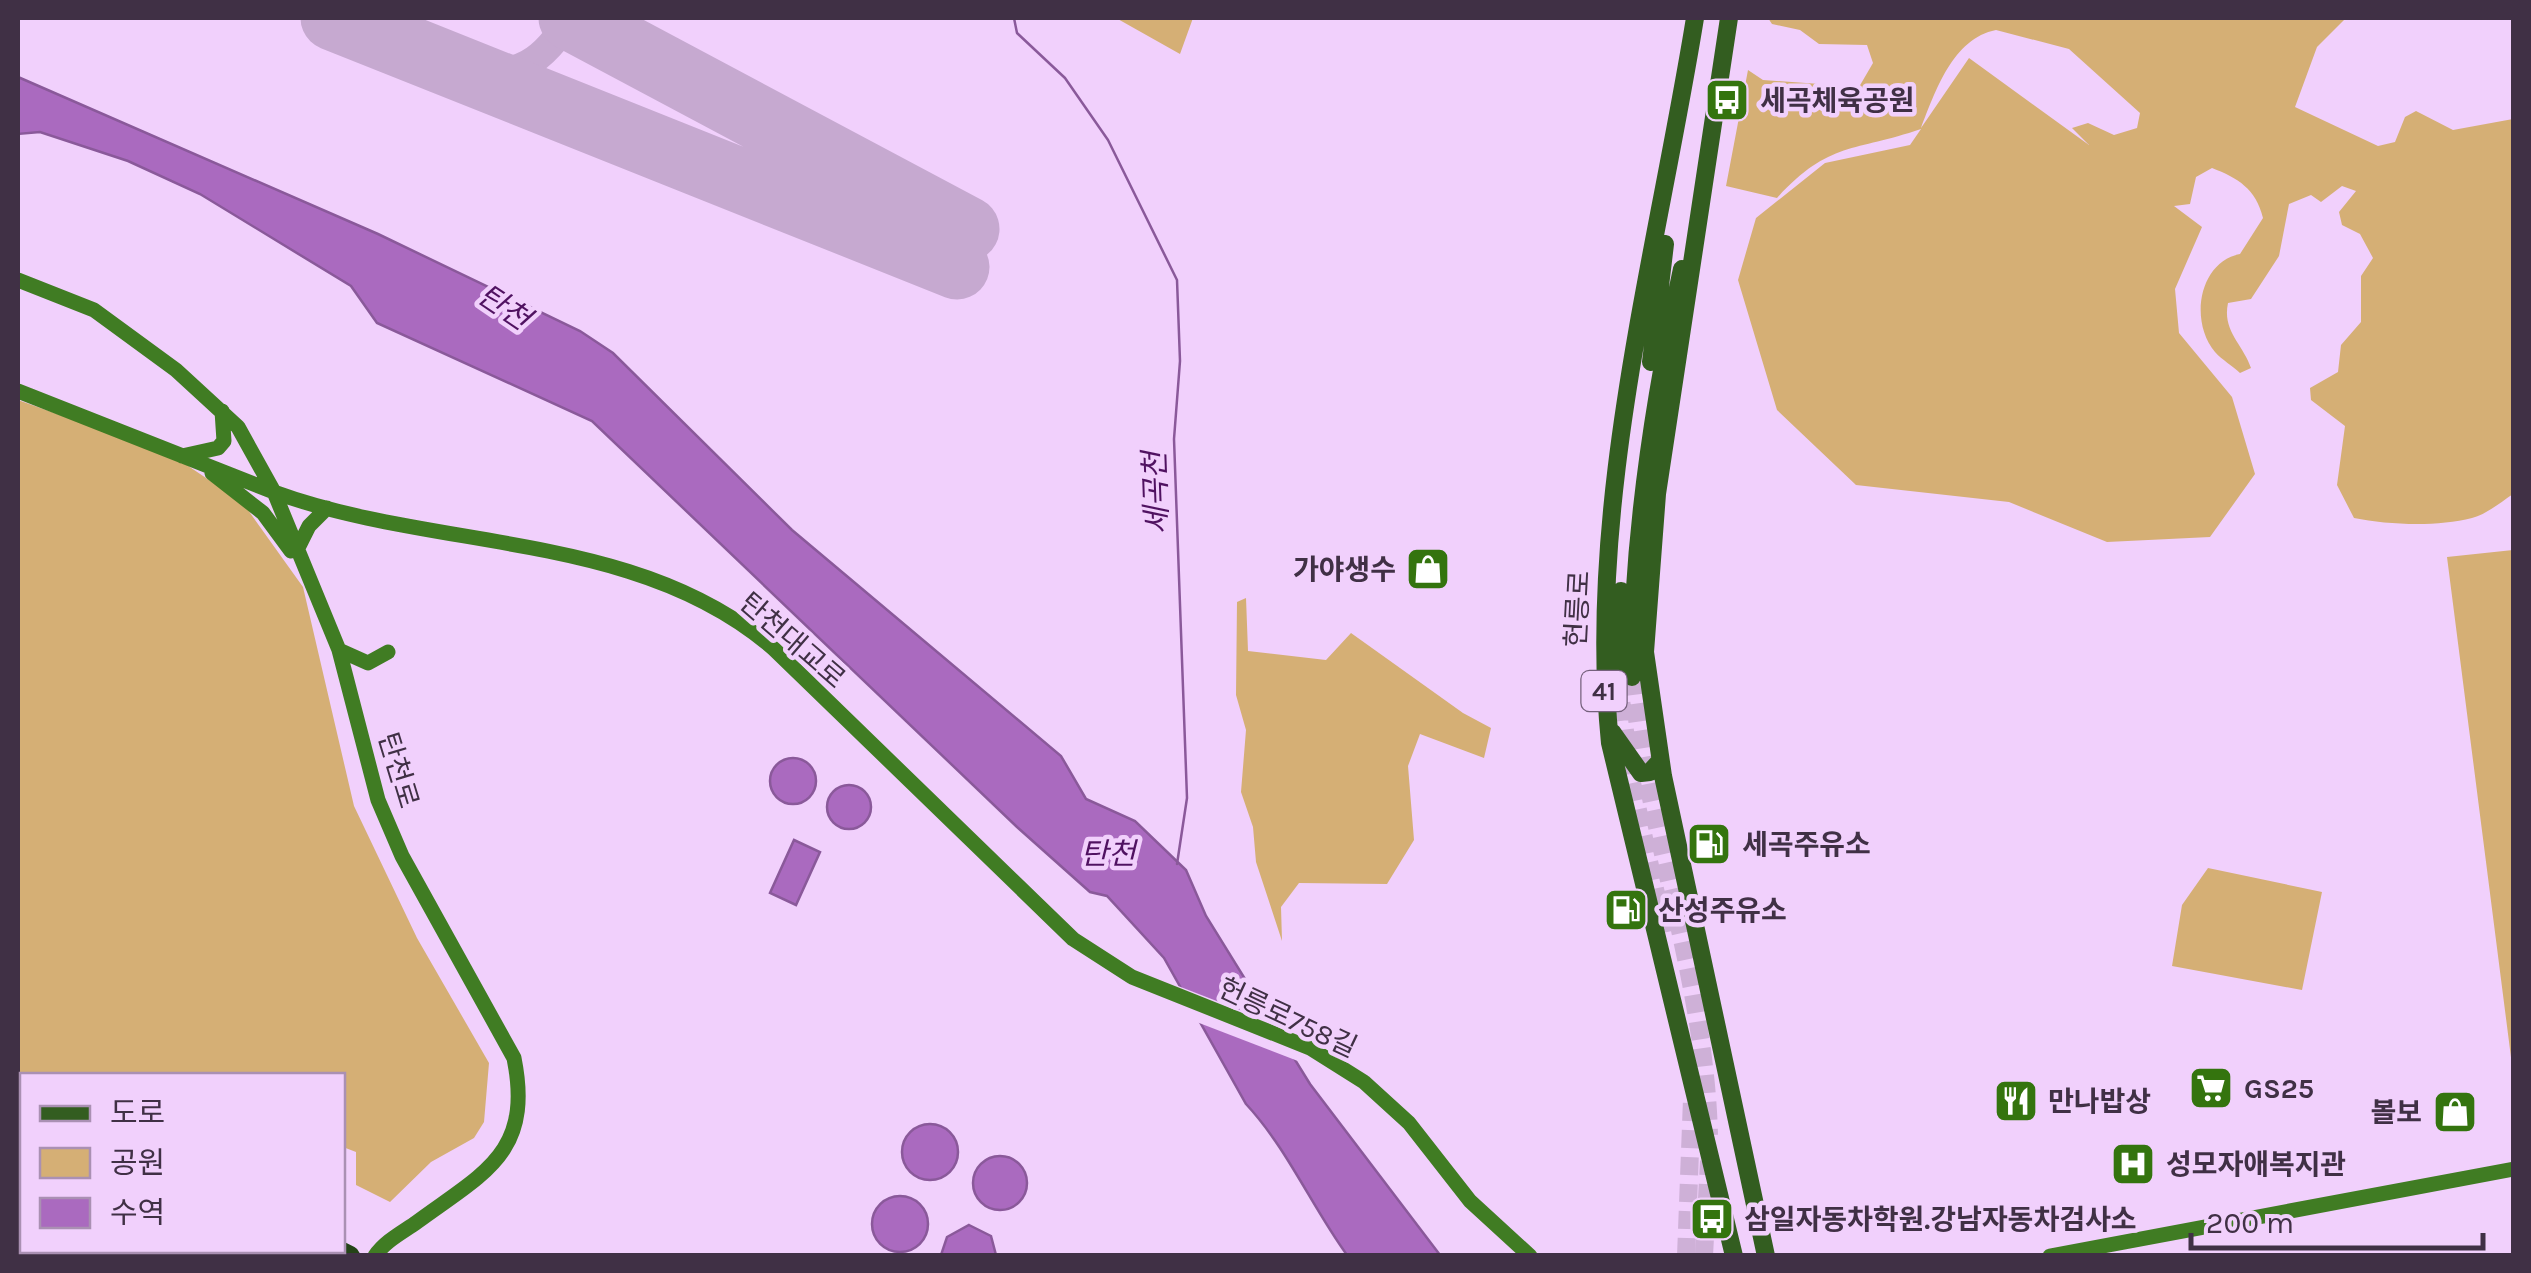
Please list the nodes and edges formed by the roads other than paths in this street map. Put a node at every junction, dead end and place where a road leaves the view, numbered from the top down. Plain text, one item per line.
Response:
1 (1695, 18) edge
2 (1729, 18) edge
3 (1711, 137) junction
4 (1676, 144) junction
5 (18, 280) edge
6 (18, 391) edge
7 (222, 412) junction
8 (180, 456) junction
9 (205, 467) junction
10 (274, 492) junction
11 (327, 508) junction
12 (298, 548) junction
13 (311, 581) junction
14 (339, 650) junction
15 (388, 652) dead end
16 (1608, 728) junction
17 (1660, 761) junction
18 (1132, 977) joint
19 (2514, 1169) edge
20 (375, 1256) edge
21 (1530, 1256) edge
22 (1734, 1256) edge
23 (1766, 1256) edge
24 (2050, 1256) edge

1 - 4 main road, 헌릉로 / 41
2 - 3 main road, 41
3 - 4 main road
3 - 17 main road, 41
4 - 16 main road, 헌릉로 / 41
5 - 7 main road, 탄천로
6 - 8 main road
7 - 8 main road
7 - 10 main road, 탄천로
8 - 9 main road
9 - 10 main road
9 - 13 main road
10 - 11 main road, 탄천대교로
10 - 12 main road, 탄천로
11 - 12 main road
11 - 18 main road, 탄천대교로
12 - 13 main road, 탄천로
13 - 14 main road, 탄천로
14 - 15 main road
14 - 20 main road, 탄천로
16 - 17 main road
16 - 22 main road, 헌릉로 / 41
17 - 23 main road, 41
18 - 21 main road, 헌릉로758길
19 - 24 main road

